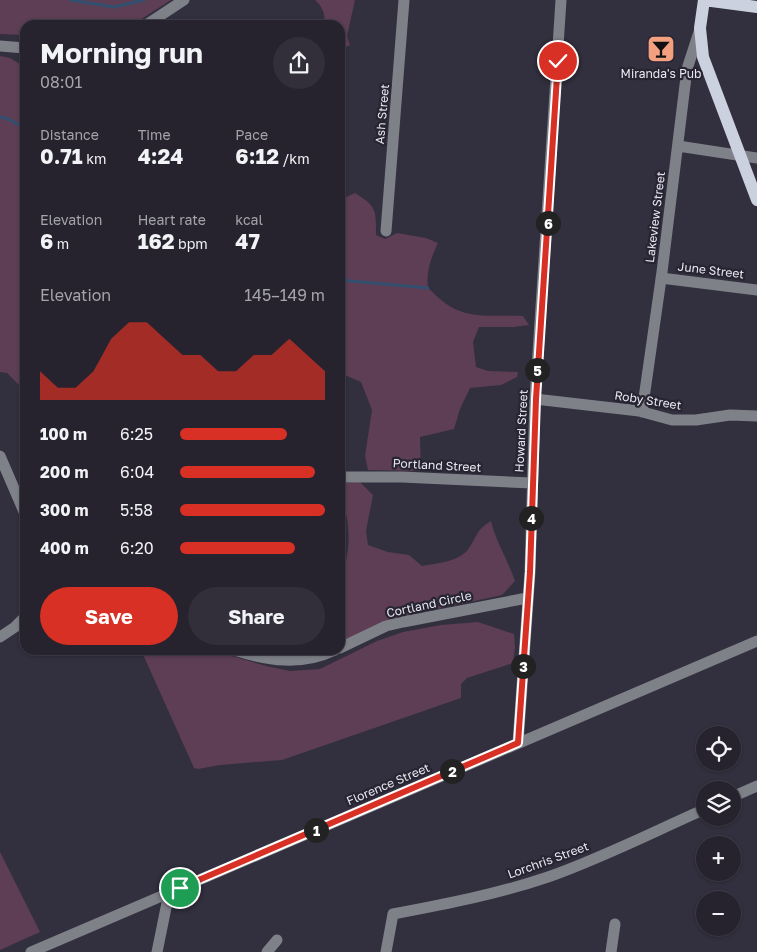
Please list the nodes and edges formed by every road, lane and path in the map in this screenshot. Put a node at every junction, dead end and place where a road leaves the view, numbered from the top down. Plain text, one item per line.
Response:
1 (184, 0) edge
2 (404, 0) edge
3 (561, 0) edge
4 (704, 0) edge
5 (757, 7) edge
6 (161, 20) edge
7 (700, 28) junction
8 (0, 46) edge
9 (20, 48) edge
10 (678, 146) junction
11 (740, 156) junction
12 (757, 158) edge
13 (757, 200) edge
14 (386, 231) dead end
15 (661, 278) junction
16 (757, 290) edge
17 (536, 399) junction
18 (642, 412) junction
19 (757, 416) edge
20 (0, 456) edge
21 (345, 477) edge
22 (532, 483) junction
23 (20, 502) edge
24 (527, 598) junction
25 (20, 622) edge
26 (0, 637) edge
27 (757, 641) edge
28 (345, 646) edge
29 (257, 655) edge
30 (316, 655) edge
31 (518, 743) junction
32 (757, 786) edge
33 (741, 793) edge
34 (696, 813) edge
35 (169, 893) junction
36 (615, 924) dead end
37 (277, 940) dead end
38 (31, 952) edge
39 (157, 952) edge
40 (267, 952) edge
41 (386, 952) edge
42 (612, 952) edge

1 - 6 street
2 - 14 street, Ash Street
3 - 17 street, Howard Street
4 - 5 main road
4 - 7 main road
7 - 10 street, Lakeview Street
7 - 11 main road
8 - 9 street
10 - 11 street
10 - 15 street, Lakeview Street
11 - 12 street
11 - 13 main road
15 - 16 street, June Street
15 - 18 street, Lakeview Street
17 - 18 street, Roby Street
17 - 22 street, Howard Street
18 - 19 street, Roby Street
20 - 23 street
21 - 22 street, Portland Street
22 - 24 street, Howard Street
24 - 28 street, Cortland Circle
24 - 31 street, Howard Street
25 - 26 street
27 - 31 street, Florence Street
29 - 30 street
31 - 35 street, Florence Street
32 - 33 street
34 - 41 street, Lorchris Street
35 - 38 street, Florence Street
35 - 39 street
36 - 42 street
37 - 40 street

